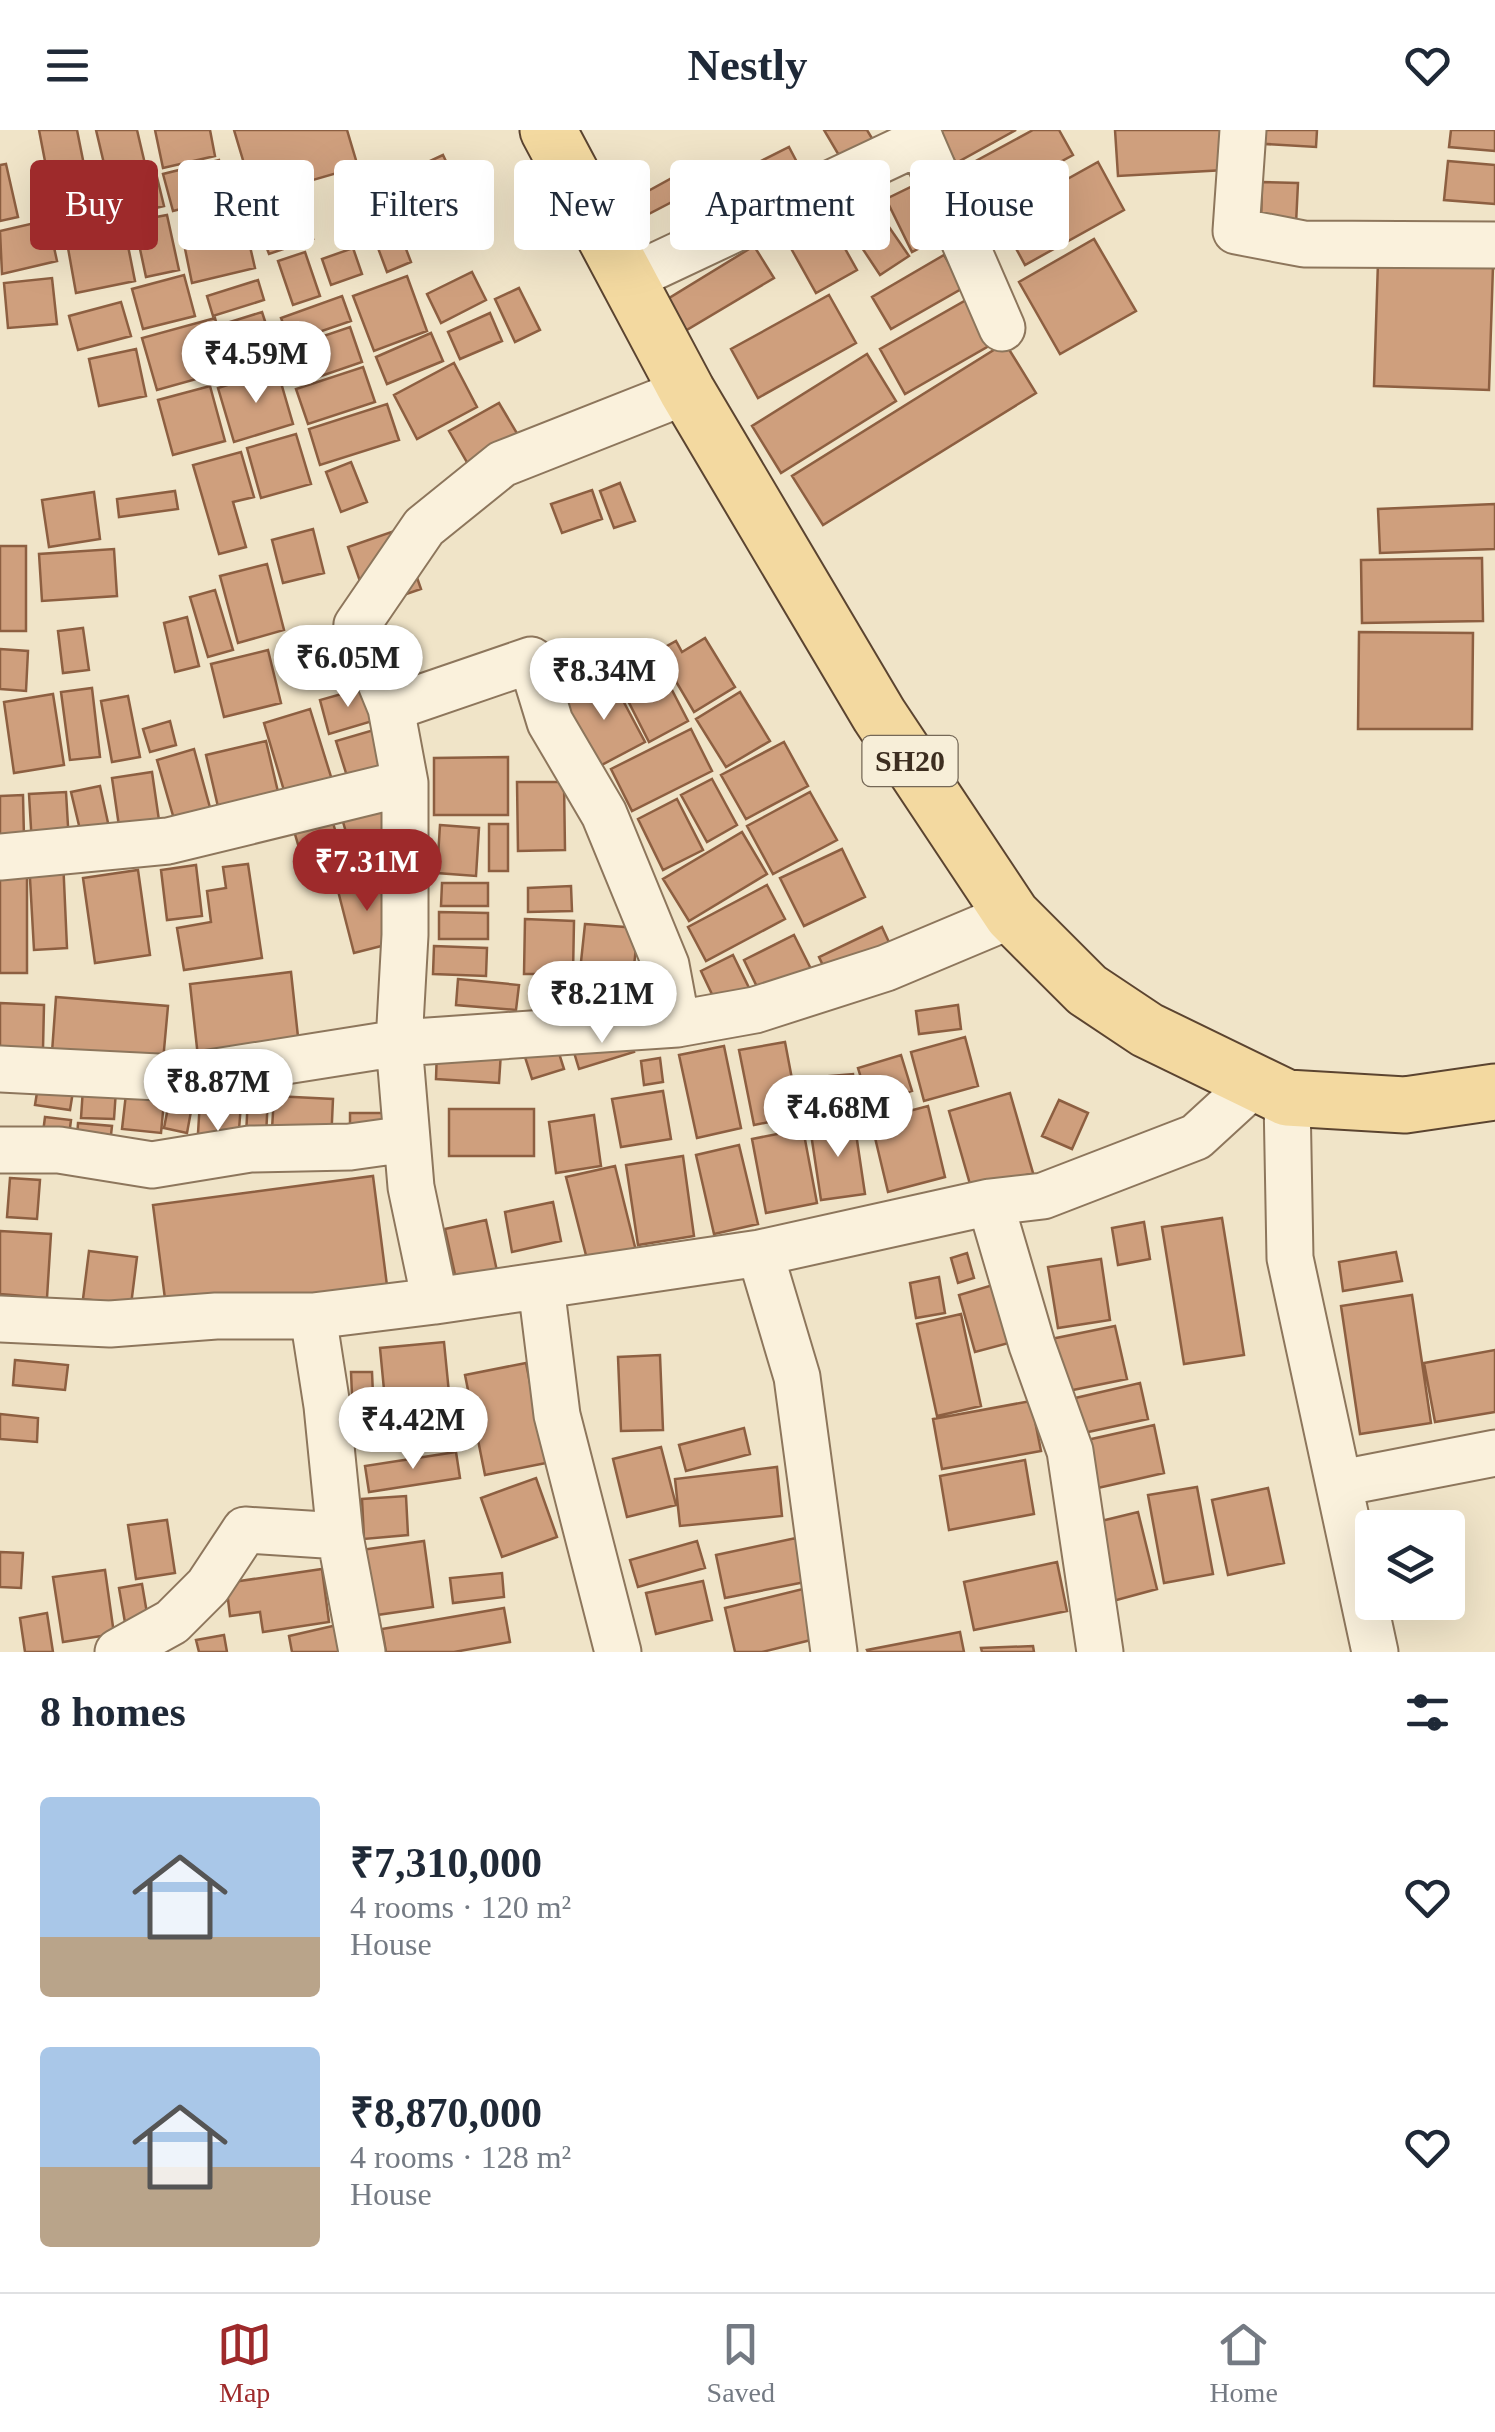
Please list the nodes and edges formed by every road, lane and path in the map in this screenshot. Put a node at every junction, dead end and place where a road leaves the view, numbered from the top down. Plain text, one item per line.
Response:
1 (548, 130) edge
2 (1243, 130) edge
3 (918, 136) edge
4 (1495, 246) edge
5 (626, 280) junction
6 (1002, 328) dead end
7 (687, 391) junction
8 (392, 708) junction
9 (405, 784) junction
10 (0, 857) edge
11 (1012, 915) junction
12 (677, 1024) junction
13 (399, 1043) junction
14 (0, 1069) edge
15 (1271, 1090) junction
16 (1495, 1092) edge
17 (407, 1139) junction
18 (0, 1150) edge
19 (990, 1202) junction
20 (760, 1253) junction
21 (541, 1286) junction
22 (435, 1301) junction
23 (313, 1316) junction
24 (0, 1319) edge
25 (1495, 1453) edge
26 (1341, 1484) junction
27 (340, 1536) junction
28 (118, 1652) edge
29 (362, 1652) edge
30 (618, 1652) edge
31 (834, 1652) edge
32 (1100, 1652) edge
33 (1375, 1652) edge

1 - 5 main road, SH20
2 - 4 street
3 - 5 street
3 - 6 street
5 - 7 main road, SH20
7 - 8 street
7 - 11 main road, SH20
8 - 9 street
8 - 12 street
9 - 10 street
9 - 13 street
11 - 12 street
11 - 15 main road, SH20
12 - 13 street
13 - 14 street
13 - 17 street
15 - 16 main road, SH20
15 - 19 street
15 - 26 street
17 - 18 street
17 - 22 street
19 - 20 street
19 - 32 street
20 - 21 street
20 - 31 street
21 - 22 street
21 - 30 street
22 - 23 street
23 - 24 street
23 - 27 street
25 - 26 street
26 - 33 street
27 - 28 street
27 - 29 street

